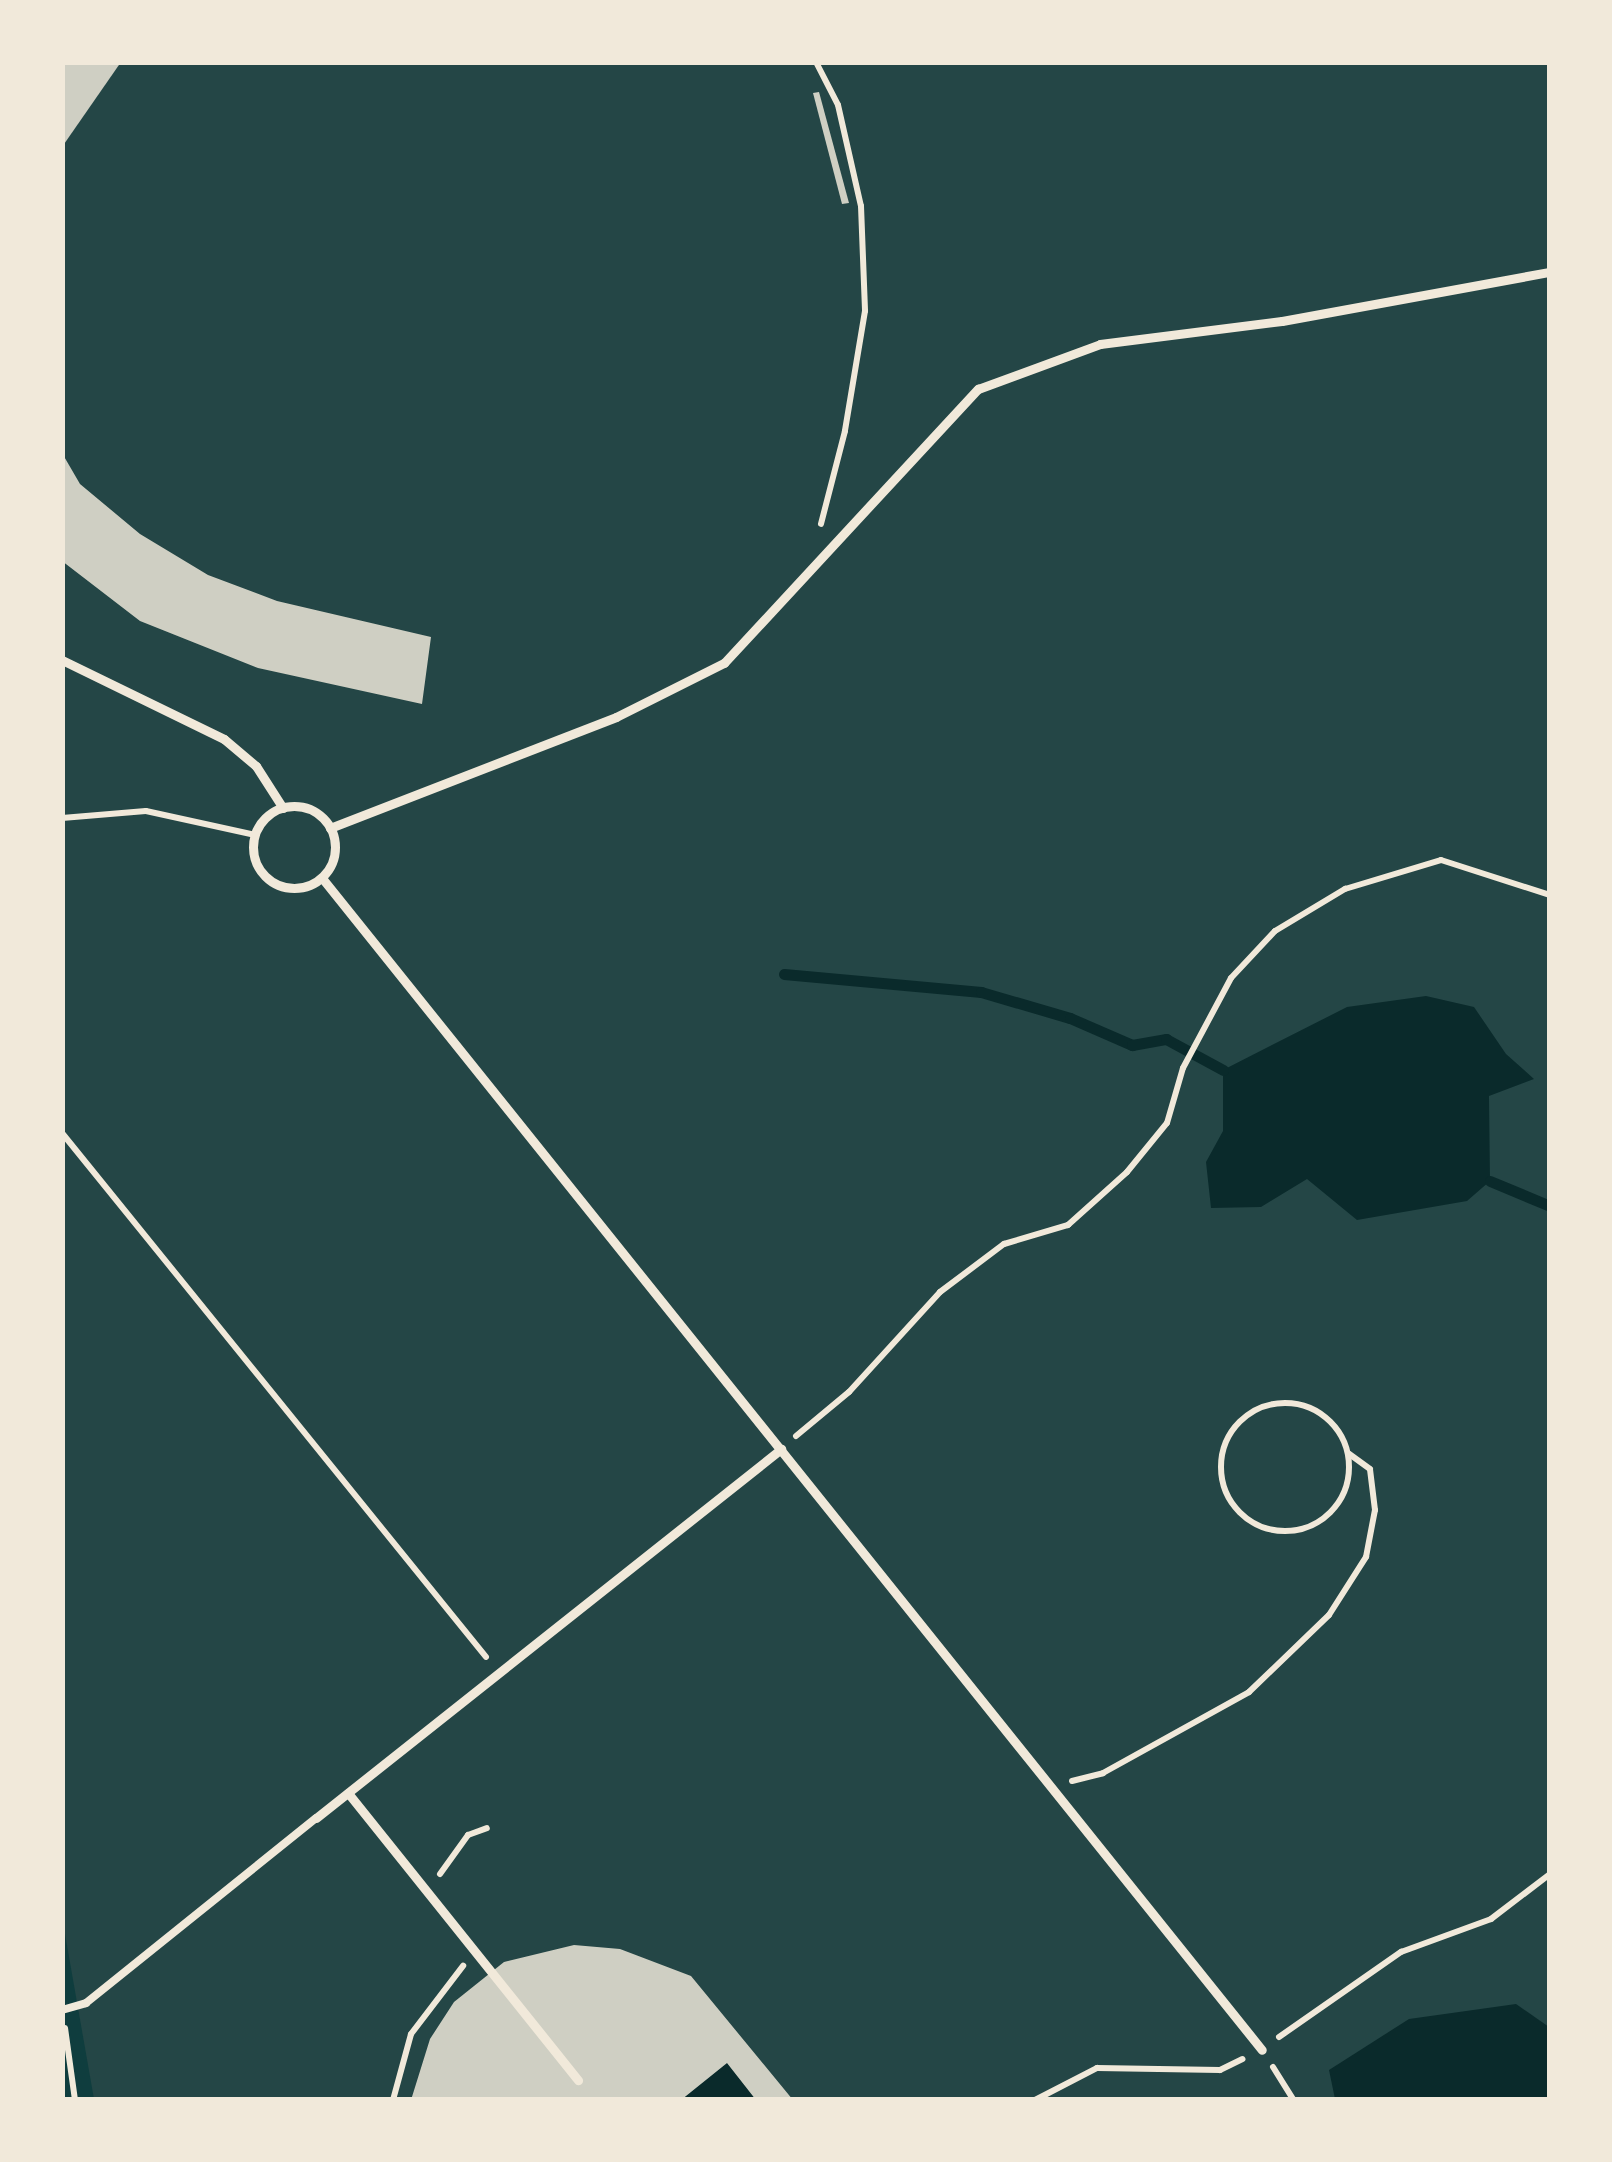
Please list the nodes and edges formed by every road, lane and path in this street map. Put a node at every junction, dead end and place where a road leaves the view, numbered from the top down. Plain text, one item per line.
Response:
1 (816, 62) edge
2 (1550, 272) edge
3 (819, 528) dead end
4 (62, 660) edge
5 (282, 808) junction
6 (62, 818) edge
7 (330, 828) junction
8 (254, 835) junction
9 (322, 878) junction
10 (1550, 895) edge
11 (62, 1133) edge
12 (781, 1449) junction
13 (1349, 1454) junction
14 (498, 1672) junction
15 (1052, 1786) junction
16 (348, 1793) junction
17 (316, 1818) joint
18 (487, 1828) dead end
19 (1550, 1874) edge
20 (430, 1894) junction
21 (476, 1951) junction
22 (62, 2011) edge
23 (1262, 2050) junction
24 (578, 2080) dead end
25 (75, 2100) edge
26 (393, 2100) edge
27 (1035, 2100) edge
28 (1294, 2100) edge

1 - 3 path
2 - 7 street
4 - 5 street
5 - 7 street
5 - 8 street
6 - 8 path
7 - 9 street
8 - 9 street
9 - 12 street
10 - 12 path
11 - 14 path
12 - 14 street
12 - 15 street
13 - 13 path
13 - 15 path
14 - 16 street
15 - 23 street
16 - 17 street
16 - 20 street
17 - 22 lane
18 - 20 path
19 - 23 path
20 - 21 street
21 - 24 street
21 - 26 path
22 - 25 path
23 - 27 path
23 - 28 path

